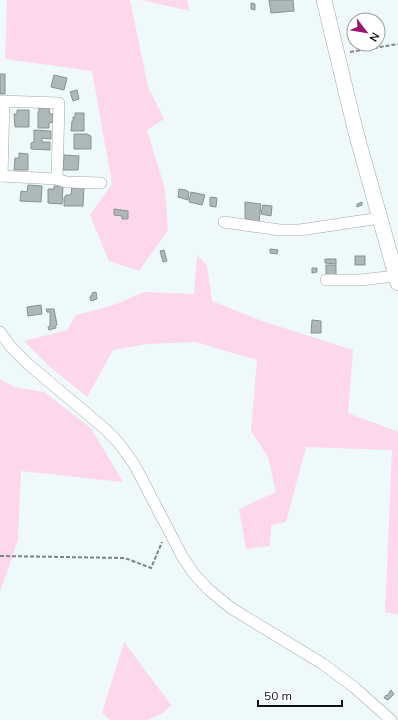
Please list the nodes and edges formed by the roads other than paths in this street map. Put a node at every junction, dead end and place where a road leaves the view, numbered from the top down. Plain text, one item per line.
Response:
1 (324, 0) edge
2 (2, 101) edge
3 (1, 176) edge
4 (57, 179) junction
5 (101, 183) dead end
6 (380, 218) junction
7 (224, 222) dead end
8 (326, 280) dead end
9 (397, 280) edge
10 (0, 332) edge
11 (391, 720) edge

1 - 6 street
2 - 3 street
2 - 4 street
3 - 4 street
4 - 5 street
6 - 7 street
6 - 9 street
8 - 9 street
10 - 11 street

